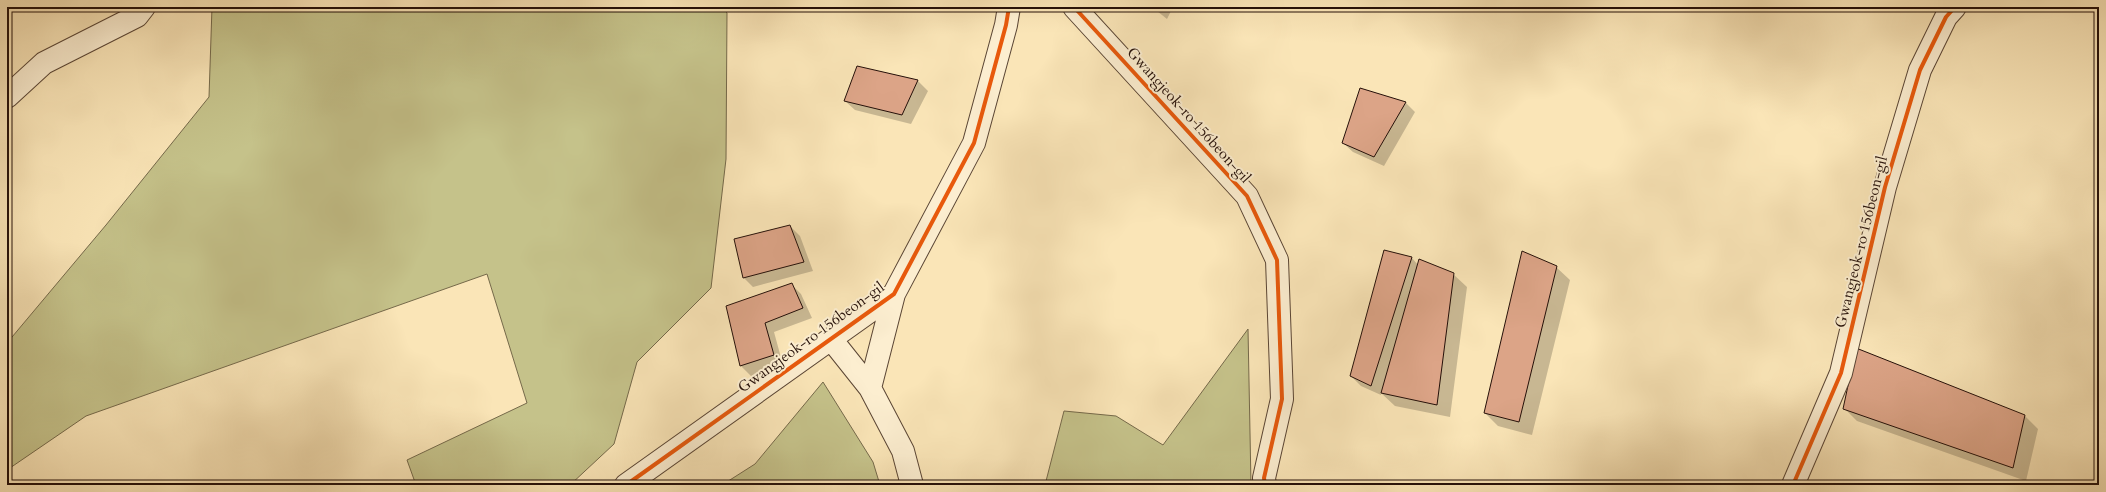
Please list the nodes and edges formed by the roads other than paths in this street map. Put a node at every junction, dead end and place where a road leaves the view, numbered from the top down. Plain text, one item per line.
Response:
1 (144, 7) edge
2 (1008, 7) edge
3 (1074, 7) edge
4 (1955, 7) edge
5 (7, 97) edge
6 (894, 294) junction
7 (831, 338) junction
8 (870, 388) junction
9 (626, 485) edge
10 (912, 485) edge
11 (1265, 485) edge
12 (1793, 485) edge

1 - 5 street
2 - 6 street, Gwangjeok-ro 156beon-gil
3 - 11 street, Gwangjeok-ro 156beon-gil
4 - 12 street, Gwangjeok-ro 156beon-gil
6 - 7 street, Gwangjeok-ro 156beon-gil
6 - 8 street
7 - 8 street
7 - 9 street, Gwangjeok-ro 156beon-gil
8 - 10 street

